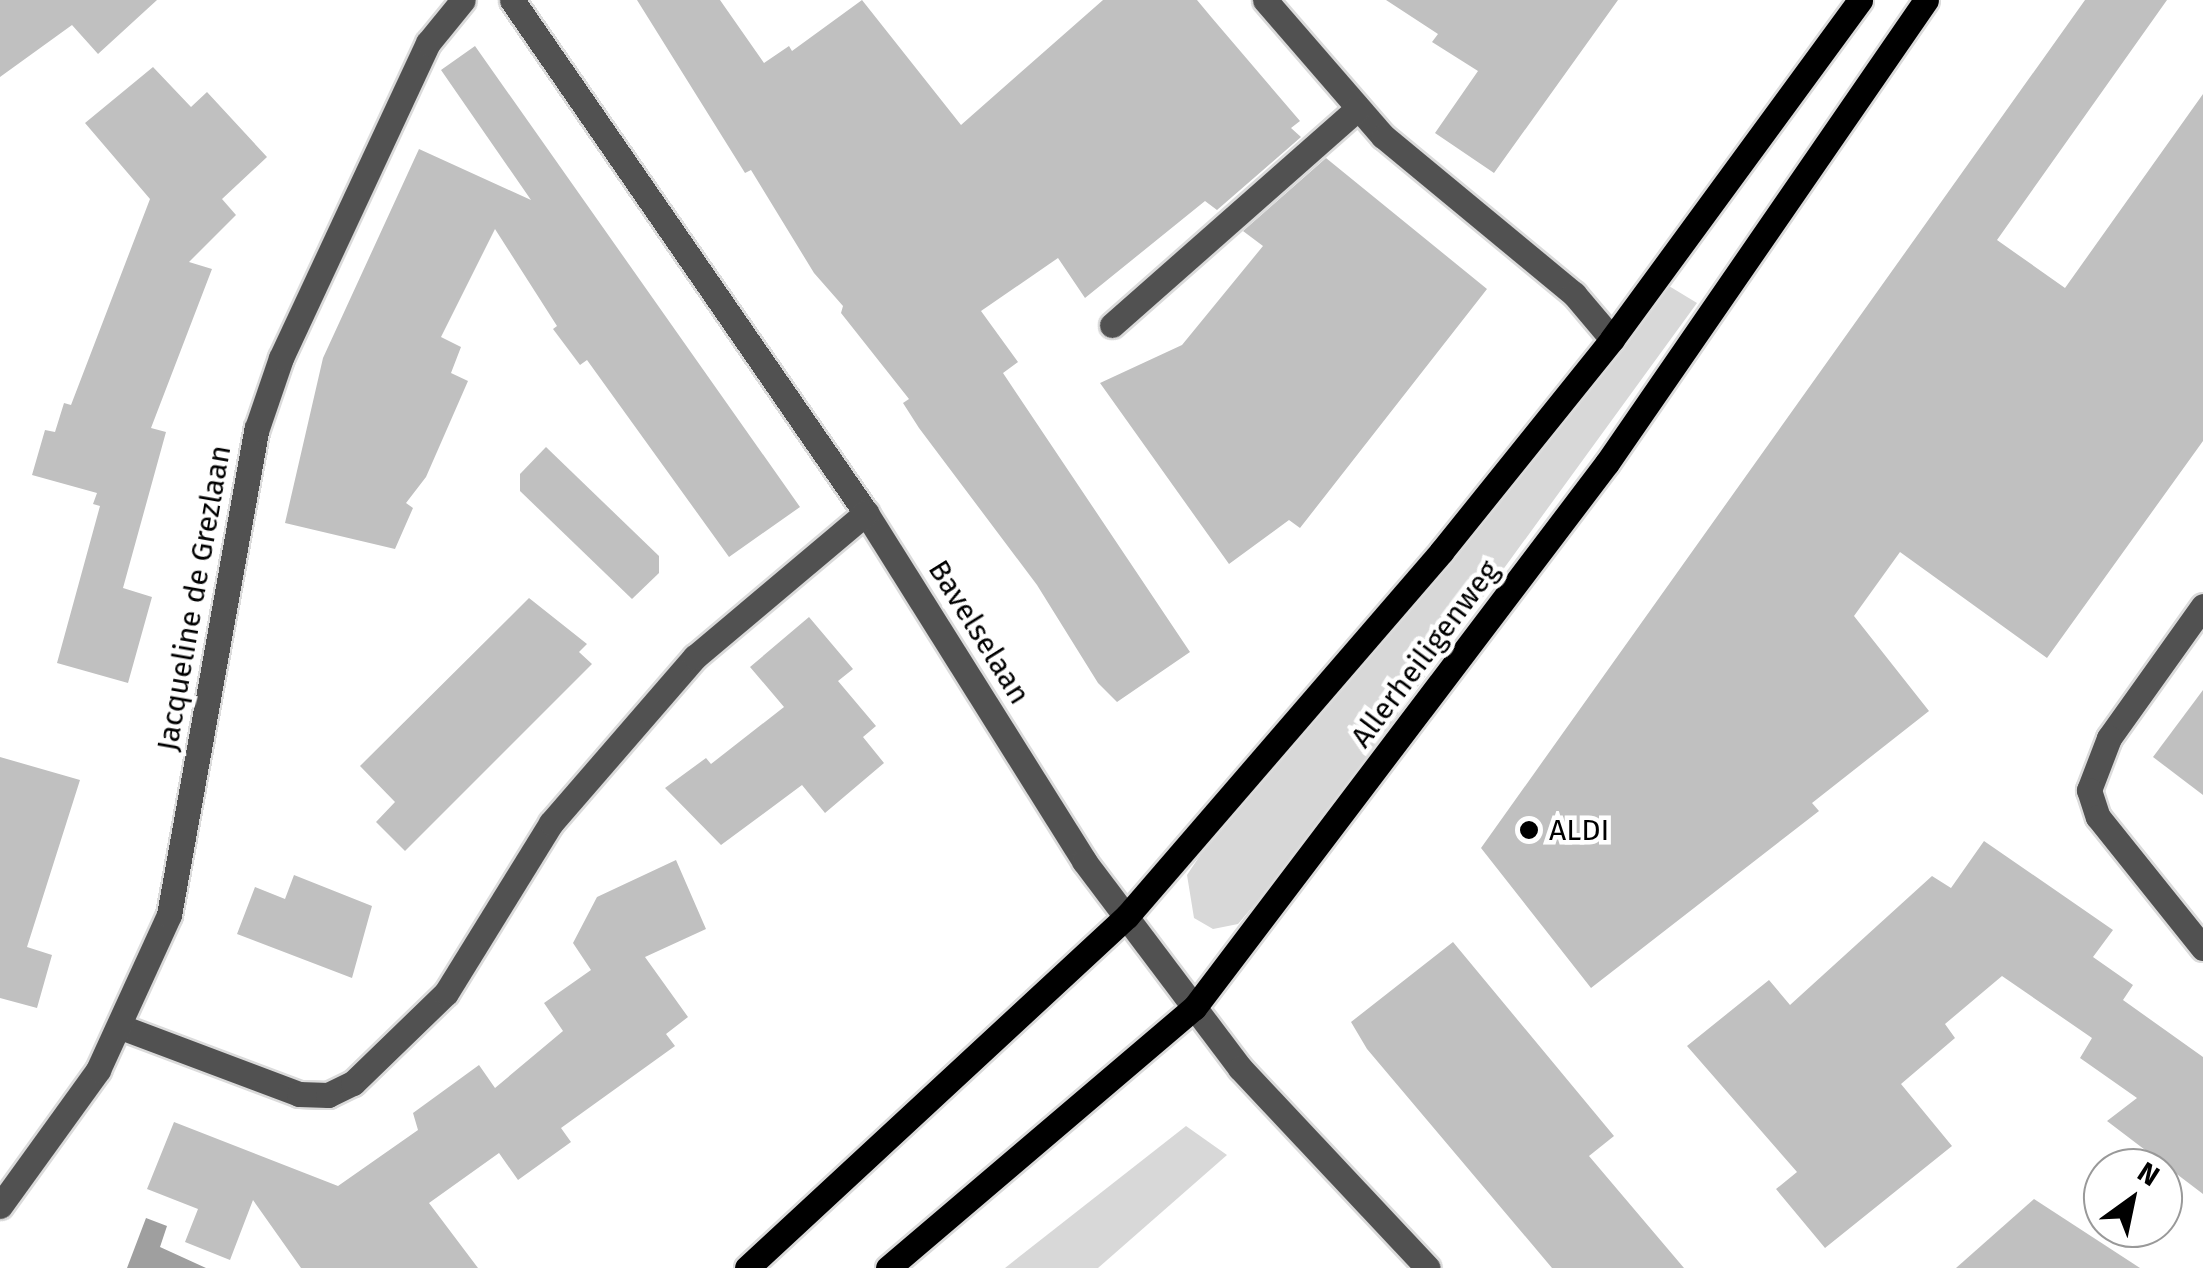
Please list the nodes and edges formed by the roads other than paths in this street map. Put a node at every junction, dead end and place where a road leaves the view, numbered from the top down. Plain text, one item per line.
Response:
1 (464, 0) edge
2 (512, 0) edge
3 (1265, 0) edge
4 (1860, 0) edge
5 (1926, 0) edge
6 (1358, 108) junction
7 (1112, 325) dead end
8 (1612, 339) junction
9 (866, 513) junction
10 (2203, 606) edge
11 (1127, 916) junction
12 (2203, 948) edge
13 (1194, 1008) junction
14 (121, 1028) junction
15 (0, 1206) edge
16 (747, 1268) edge
17 (888, 1268) edge
18 (1428, 1268) edge

1 - 14 street, Jacqueline de Grezlaan
2 - 9 street, Bavelselaan
3 - 6 street
4 - 8 main road, Allerheiligenweg
5 - 13 main road, Allerheiligenweg
6 - 7 street
6 - 8 street
8 - 11 main road, Allerheiligenweg
9 - 11 street, Bavelselaan
9 - 14 street
10 - 12 street
11 - 13 street, Bavelselaan
11 - 16 main road, Allerheiligenweg
13 - 17 main road, Allerheiligenweg
13 - 18 street, Bavelselaan
14 - 15 street, Jacqueline de Grezlaan

